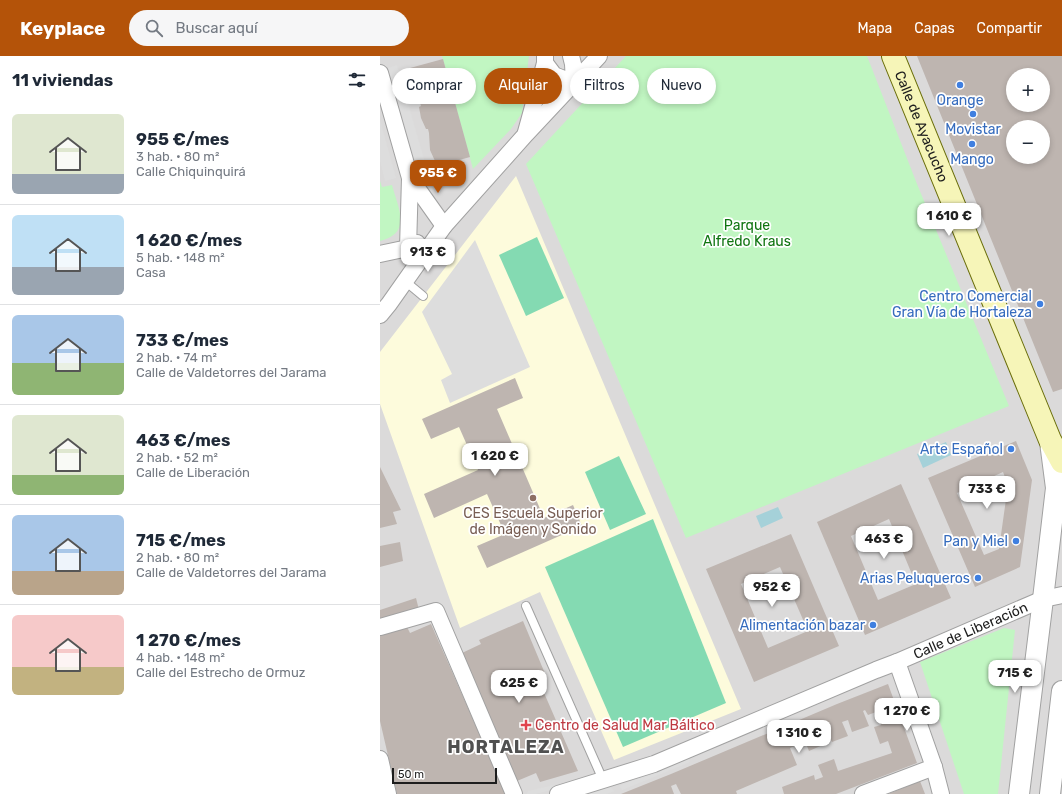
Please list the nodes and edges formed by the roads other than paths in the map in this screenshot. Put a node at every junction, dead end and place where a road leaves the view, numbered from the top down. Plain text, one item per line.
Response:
1 (571, 56) edge
2 (599, 56) edge
3 (893, 56) edge
4 (545, 60) edge
5 (573, 68) edge
6 (587, 68) edge
7 (380, 73) edge
8 (570, 81) edge
9 (570, 86) edge
10 (526, 134) junction
11 (410, 178) junction
12 (444, 226) junction
13 (408, 248) junction
14 (380, 254) edge
15 (405, 281) junction
16 (423, 296) dead end
17 (383, 309) edge
18 (1050, 440) junction
19 (1062, 462) edge
20 (1059, 484) edge
21 (1053, 597) edge
22 (526, 606) dead end
23 (380, 627) edge
24 (897, 662) junction
25 (1062, 691) edge
26 (380, 759) edge
27 (934, 767) junction
28 (603, 780) junction
29 (388, 794) edge
30 (514, 794) edge
31 (558, 794) edge
32 (863, 794) edge
33 (941, 794) edge
34 (1019, 794) edge
35 (1050, 794) edge

1 - 5 street
2 - 6 street
3 - 18 main road, Calle de Ayacucho
4 - 8 street
4 - 10 street
7 - 11 street
9 - 10 street
10 - 12 street
11 - 12 street
11 - 13 street
12 - 13 street
12 - 15 street
13 - 14 street
15 - 16 lane
15 - 17 street
18 - 19 main road, Calle de Ayacucho
18 - 20 street
20 - 21 street
21 - 24 street, Calle de Liberación
21 - 34 street
22 - 28 lane
23 - 30 street
24 - 27 street
24 - 28 street, Calle de Liberación
25 - 35 street
26 - 29 street
27 - 32 street
27 - 33 street
28 - 31 street, Calle de Liberación

